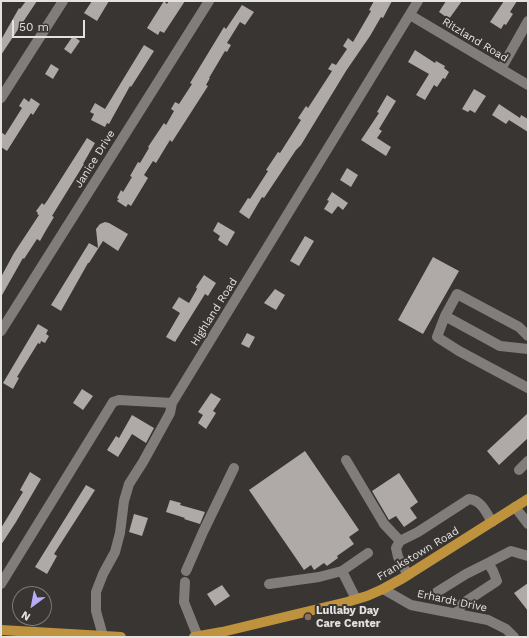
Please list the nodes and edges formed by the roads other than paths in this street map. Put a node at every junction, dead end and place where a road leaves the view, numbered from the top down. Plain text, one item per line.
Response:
1 (63, 1) edge
2 (209, 1) edge
3 (418, 1) edge
4 (410, 15) junction
5 (528, 21) edge
6 (500, 69) junction
7 (528, 85) edge
8 (1, 98) edge
9 (445, 316) junction
10 (1, 331) edge
11 (528, 336) edge
12 (528, 349) edge
13 (528, 388) edge
14 (172, 403) junction
15 (346, 460) dead end
16 (528, 461) edge
17 (234, 468) dead end
18 (519, 470) dead end
19 (528, 499) edge
20 (515, 507) junction
21 (492, 522) junction
22 (528, 524) edge
23 (400, 541) junction
24 (368, 553) dead end
25 (528, 556) edge
26 (488, 563) junction
27 (186, 571) dead end
28 (342, 571) junction
29 (408, 575) junction
30 (185, 582) dead end
31 (1, 584) edge
32 (269, 584) dead end
33 (383, 589) junction
34 (437, 592) dead end
35 (356, 599) junction
36 (457, 613) junction
37 (1, 630) edge
38 (44, 635) edge
39 (103, 636) junction
40 (121, 637) edge
41 (194, 637) edge
42 (198, 637) edge
43 (514, 637) edge

1 - 8 street
2 - 10 street, Janice Drive
3 - 4 street, Highland Road
4 - 6 street, Ritzland Road
4 - 14 street, Highland Road
5 - 6 street
6 - 7 street, Ritzland Road
9 - 11 street
9 - 12 street
9 - 13 street
14 - 31 street
14 - 39 street, Highland Road
15 - 23 street
16 - 18 street
17 - 27 street
19 - 20 main road, Frankstown Road
20 - 21 main road, Frankstown Road
20 - 22 street
21 - 23 street
21 - 29 main road, Frankstown Road
23 - 29 street
24 - 28 street
25 - 26 street
26 - 34 street
26 - 36 street
28 - 32 street
28 - 35 street
29 - 33 main road, Frankstown Road
30 - 42 street
33 - 35 main road, Frankstown Road
33 - 36 street, Erhardt Drive
35 - 42 main road, Frankstown Road
36 - 43 street, Erhardt Drive
37 - 38 main road
38 - 39 main road
39 - 40 main road
41 - 42 main road, Frankstown Road

